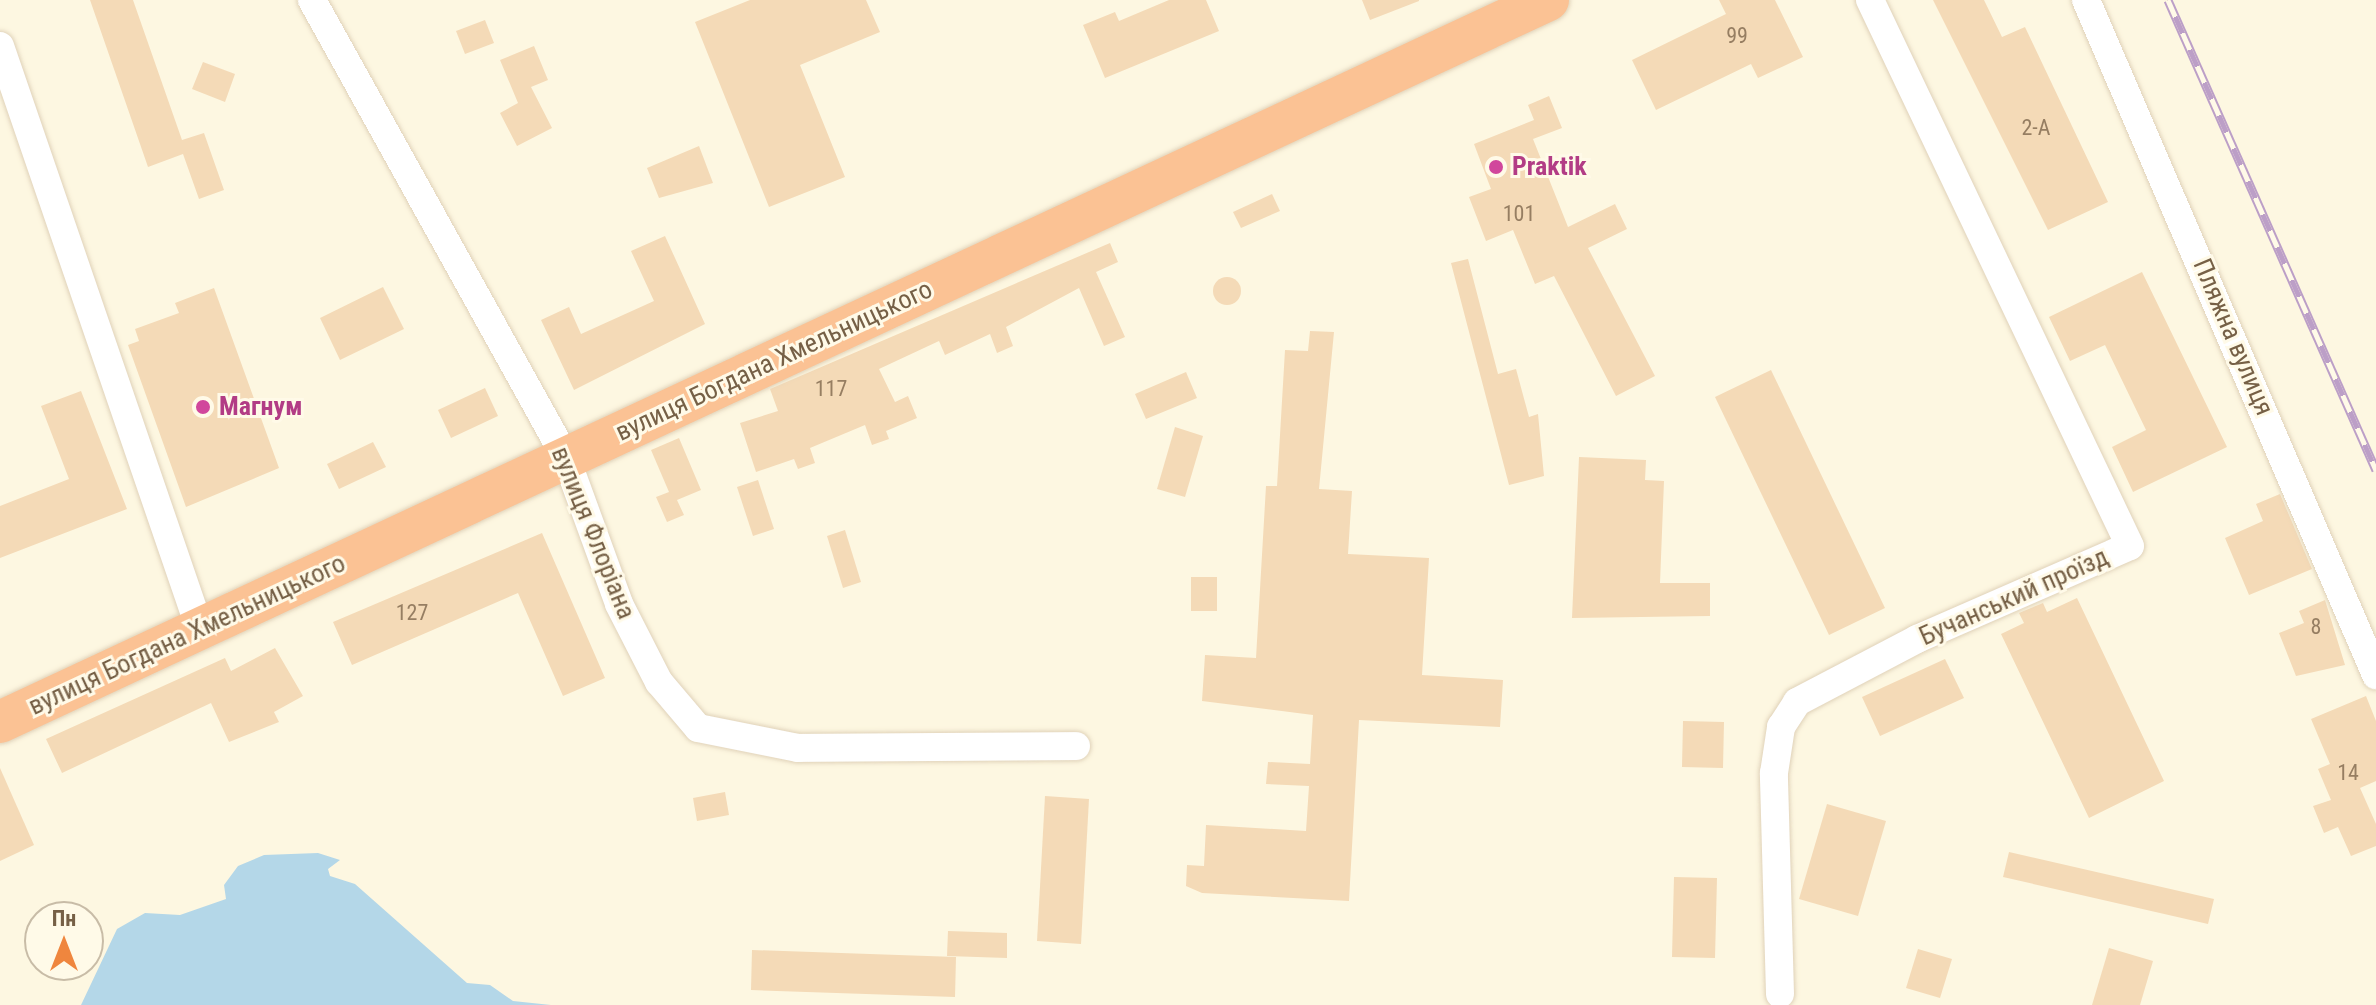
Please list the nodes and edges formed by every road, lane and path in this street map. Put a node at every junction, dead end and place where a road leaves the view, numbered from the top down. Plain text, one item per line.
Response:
1 (312, 0) edge
2 (1548, 0) edge
3 (1870, 0) edge
4 (2086, 0) edge
5 (0, 46) edge
6 (566, 458) junction
7 (200, 629) junction
8 (2376, 675) edge
9 (0, 722) edge
10 (1076, 746) dead end
11 (1780, 994) dead end

1 - 6 street, вулиця Флоріана
2 - 6 highway, вулиця Богдана Хмельницького
3 - 11 street, Бучанський проїзд
4 - 8 street, Пляжна вулиця
5 - 7 street
6 - 7 highway, вулиця Богдана Хмельницького
6 - 10 street, вулиця Флоріана
7 - 9 highway, вулиця Богдана Хмельницького

